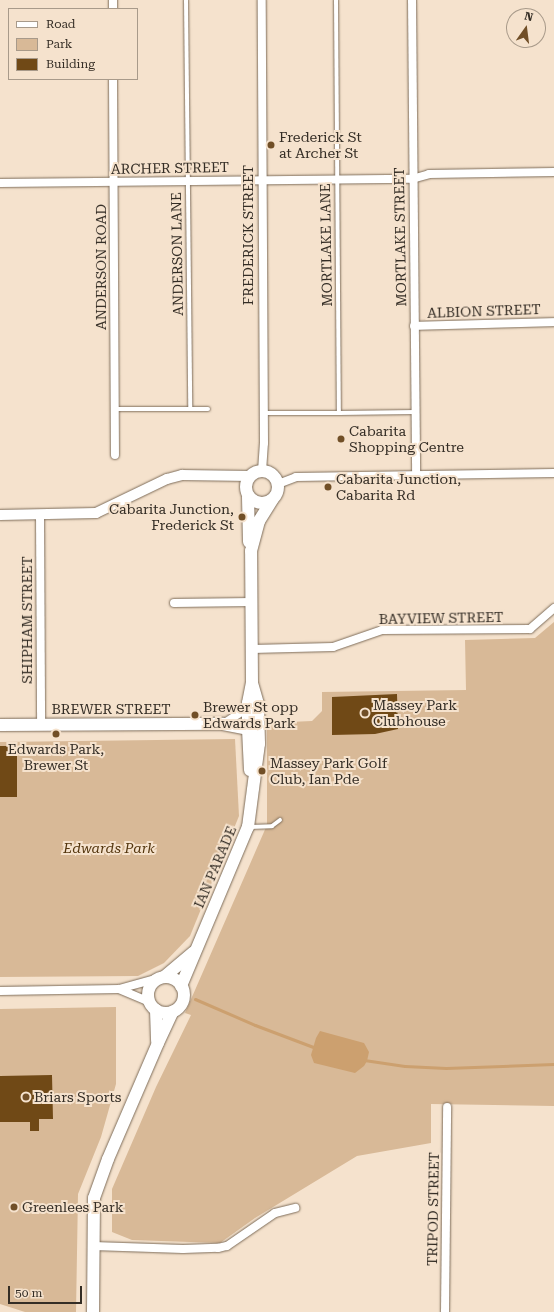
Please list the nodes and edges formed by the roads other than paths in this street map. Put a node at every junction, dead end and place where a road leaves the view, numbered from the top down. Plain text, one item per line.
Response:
1 (186, 0) edge
2 (262, 0) edge
3 (336, 0) edge
4 (412, 0) edge
5 (113, 80) edge
6 (554, 172) edge
7 (412, 179) junction
8 (263, 180) junction
9 (336, 180) junction
10 (187, 181) junction
11 (113, 182) junction
12 (0, 183) edge
13 (554, 322) edge
14 (414, 326) junction
15 (114, 409) junction
16 (190, 409) junction
17 (208, 409) dead end
18 (416, 412) junction
19 (264, 413) junction
20 (339, 413) junction
21 (115, 455) dead end
22 (262, 471) junction
23 (554, 473) edge
24 (416, 475) junction
25 (250, 476) junction
26 (278, 484) junction
27 (248, 497) junction
28 (272, 500) junction
29 (40, 514) junction
30 (0, 515) edge
31 (252, 551) junction
32 (252, 602) junction
33 (174, 603) dead end
34 (554, 608) edge
35 (252, 649) junction
36 (251, 718) junction
37 (223, 724) junction
38 (0, 725) edge
39 (41, 725) junction
40 (280, 820) dead end
41 (248, 827) junction
42 (194, 952) junction
43 (162, 977) junction
44 (181, 986) junction
45 (119, 989) junction
46 (0, 991) edge
47 (152, 1006) junction
48 (173, 1011) junction
49 (158, 1043) junction
50 (447, 1107) dead end
51 (295, 1208) dead end
52 (93, 1246) junction
53 (93, 1312) edge
54 (445, 1312) edge

1 - 10 lane, ANDERSON LANE
2 - 8 street, FREDERICK STREET
3 - 9 lane, MORTLAKE LANE
4 - 7 street, MORTLAKE STREET
5 - 11 street, ANDERSON ROAD
6 - 7 street, ARCHER STREET
7 - 9 street, ARCHER STREET
7 - 14 street, MORTLAKE STREET
8 - 9 street, ARCHER STREET
8 - 10 street, ARCHER STREET
8 - 19 street, FREDERICK STREET
9 - 20 lane, MORTLAKE LANE
10 - 11 street, ARCHER STREET
10 - 16 lane, ANDERSON LANE
11 - 12 street, ARCHER STREET
11 - 15 street, ANDERSON ROAD
13 - 14 street, ALBION STREET
14 - 18 street, MORTLAKE STREET
15 - 16 lane
15 - 21 street, ANDERSON ROAD
16 - 17 lane
18 - 20 lane
18 - 24 street, MORTLAKE STREET
19 - 20 lane
19 - 22 street, FREDERICK STREET
22 - 25 main road
22 - 26 main road
23 - 24 street
24 - 26 street
25 - 27 main road
25 - 29 street
26 - 28 main road
27 - 28 main road
27 - 31 main road
28 - 31 main road
29 - 30 street
29 - 39 street, SHIPHAM STREET
31 - 32 main road
32 - 33 street
32 - 35 main road
34 - 35 street, BAYVIEW STREET
35 - 36 main road, IAN PARADE
36 - 37 main road, BREWER STREET
36 - 37 street
36 - 41 main road, IAN PARADE
37 - 39 main road, BREWER STREET
38 - 39 main road, BREWER STREET
40 - 41 lane
41 - 42 main road, IAN PARADE
42 - 43 main road, IAN PARADE
42 - 44 main road, IAN PARADE
43 - 44 main road
43 - 45 street
43 - 47 main road
44 - 48 main road
45 - 46 street
45 - 47 street
47 - 48 main road
47 - 49 main road
48 - 49 main road
49 - 52 main road
50 - 54 street, TRIPOD STREET
51 - 52 street
52 - 53 main road

